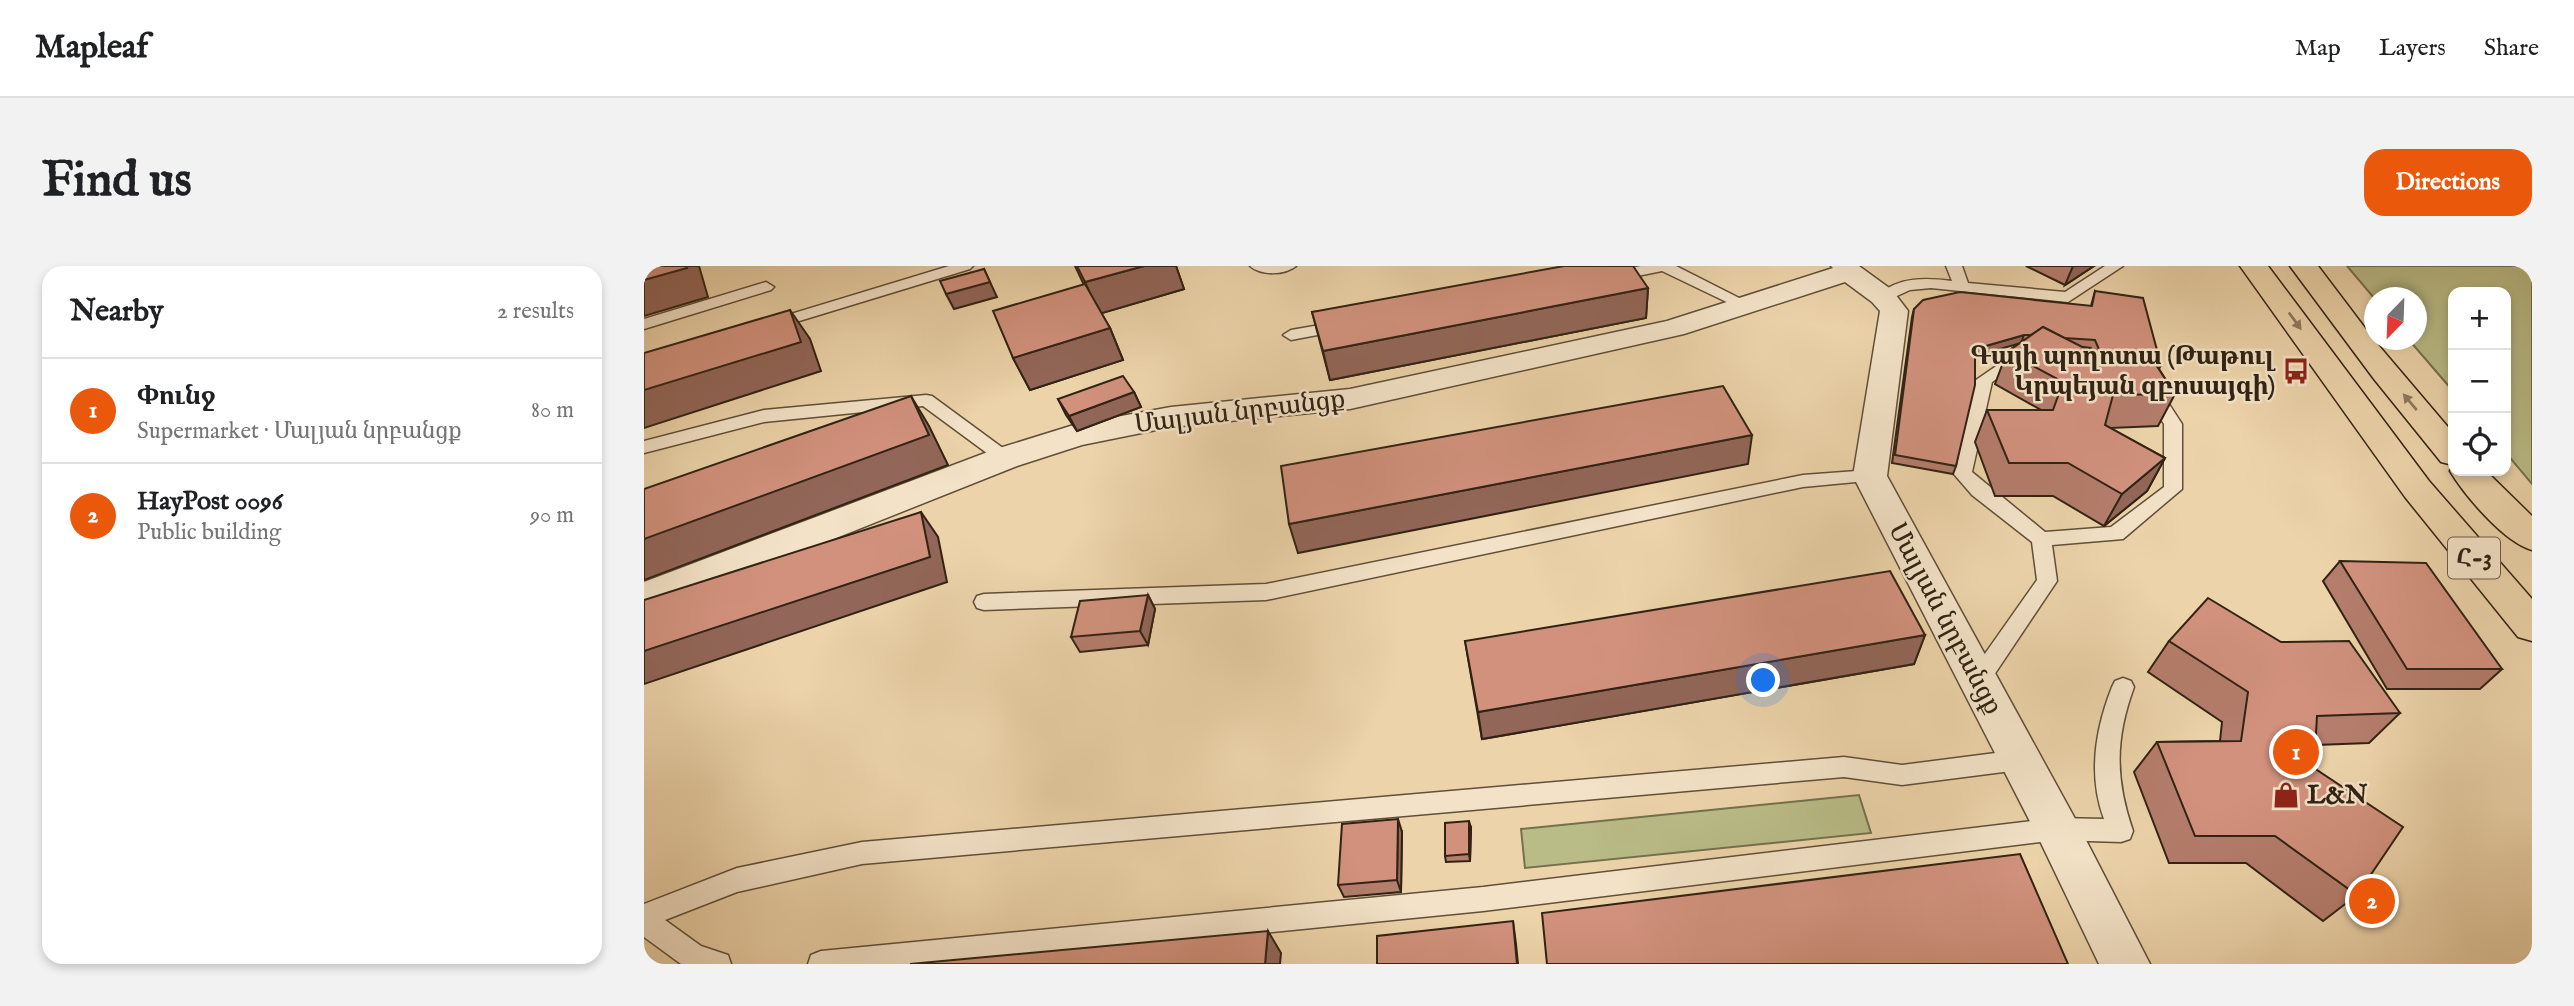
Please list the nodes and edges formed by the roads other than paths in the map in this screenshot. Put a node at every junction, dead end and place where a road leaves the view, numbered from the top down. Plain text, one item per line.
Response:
1 (965, 266) edge
2 (1258, 266) edge
3 (1288, 266) edge
4 (1664, 266) edge
5 (1954, 266) edge
6 (2115, 266) edge
7 (2254, 266) edge
8 (2304, 266) edge
9 (1847, 269) edge
10 (1598, 279) edge
11 (765, 287) dead end
12 (1962, 288) junction
13 (1886, 296) junction
14 (1744, 304) junction
15 (1358, 323) edge
16 (644, 324) edge
17 (752, 330) edge
18 (1291, 335) dead end
19 (2048, 358) edge
20 (2134, 379) edge
21 (644, 447) edge
22 (2448, 448) edge
23 (1005, 458) junction
24 (2471, 476) edge
25 (1870, 477) junction
26 (2532, 537) edge
27 (2041, 540) junction
28 (644, 596) edge
29 (984, 602) dead end
30 (2532, 626) edge
31 (1978, 681) junction
32 (2123, 687) dead end
33 (2019, 760) junction
34 (2057, 829) junction
35 (644, 919) edge
36 (718, 964) edge
37 (821, 964) edge
38 (2125, 964) edge

1 - 17 lane
2 - 3 lane
4 - 10 lane
4 - 14 lane
5 - 12 lane
6 - 12 lane
7 -> 30 main road, Հ-3
22 -> 8 main road
9 - 13 street, Մալյան նրբանցք
9 - 14 street, Մալյան նրբանցք
11 - 16 lane
12 - 13 lane
13 - 25 street
14 - 23 street, Մալյան նրբանցք
15 - 18 lane
19 - 27 lane
20 - 27 lane
21 - 23 lane
23 - 28 street, Մալյան նրբանցք
24 - 26 main road, Հ-3
25 - 29 lane
25 - 31 street, Մալյան նրբանցք
27 - 31 lane
31 - 33 street, Մալյան նրբանցք
32 - 34 lane
33 - 34 street, Մալյան նրբանցք
33 - 35 lane
34 - 37 lane
34 - 38 street, Մալյան նրբանցք
35 - 36 lane

